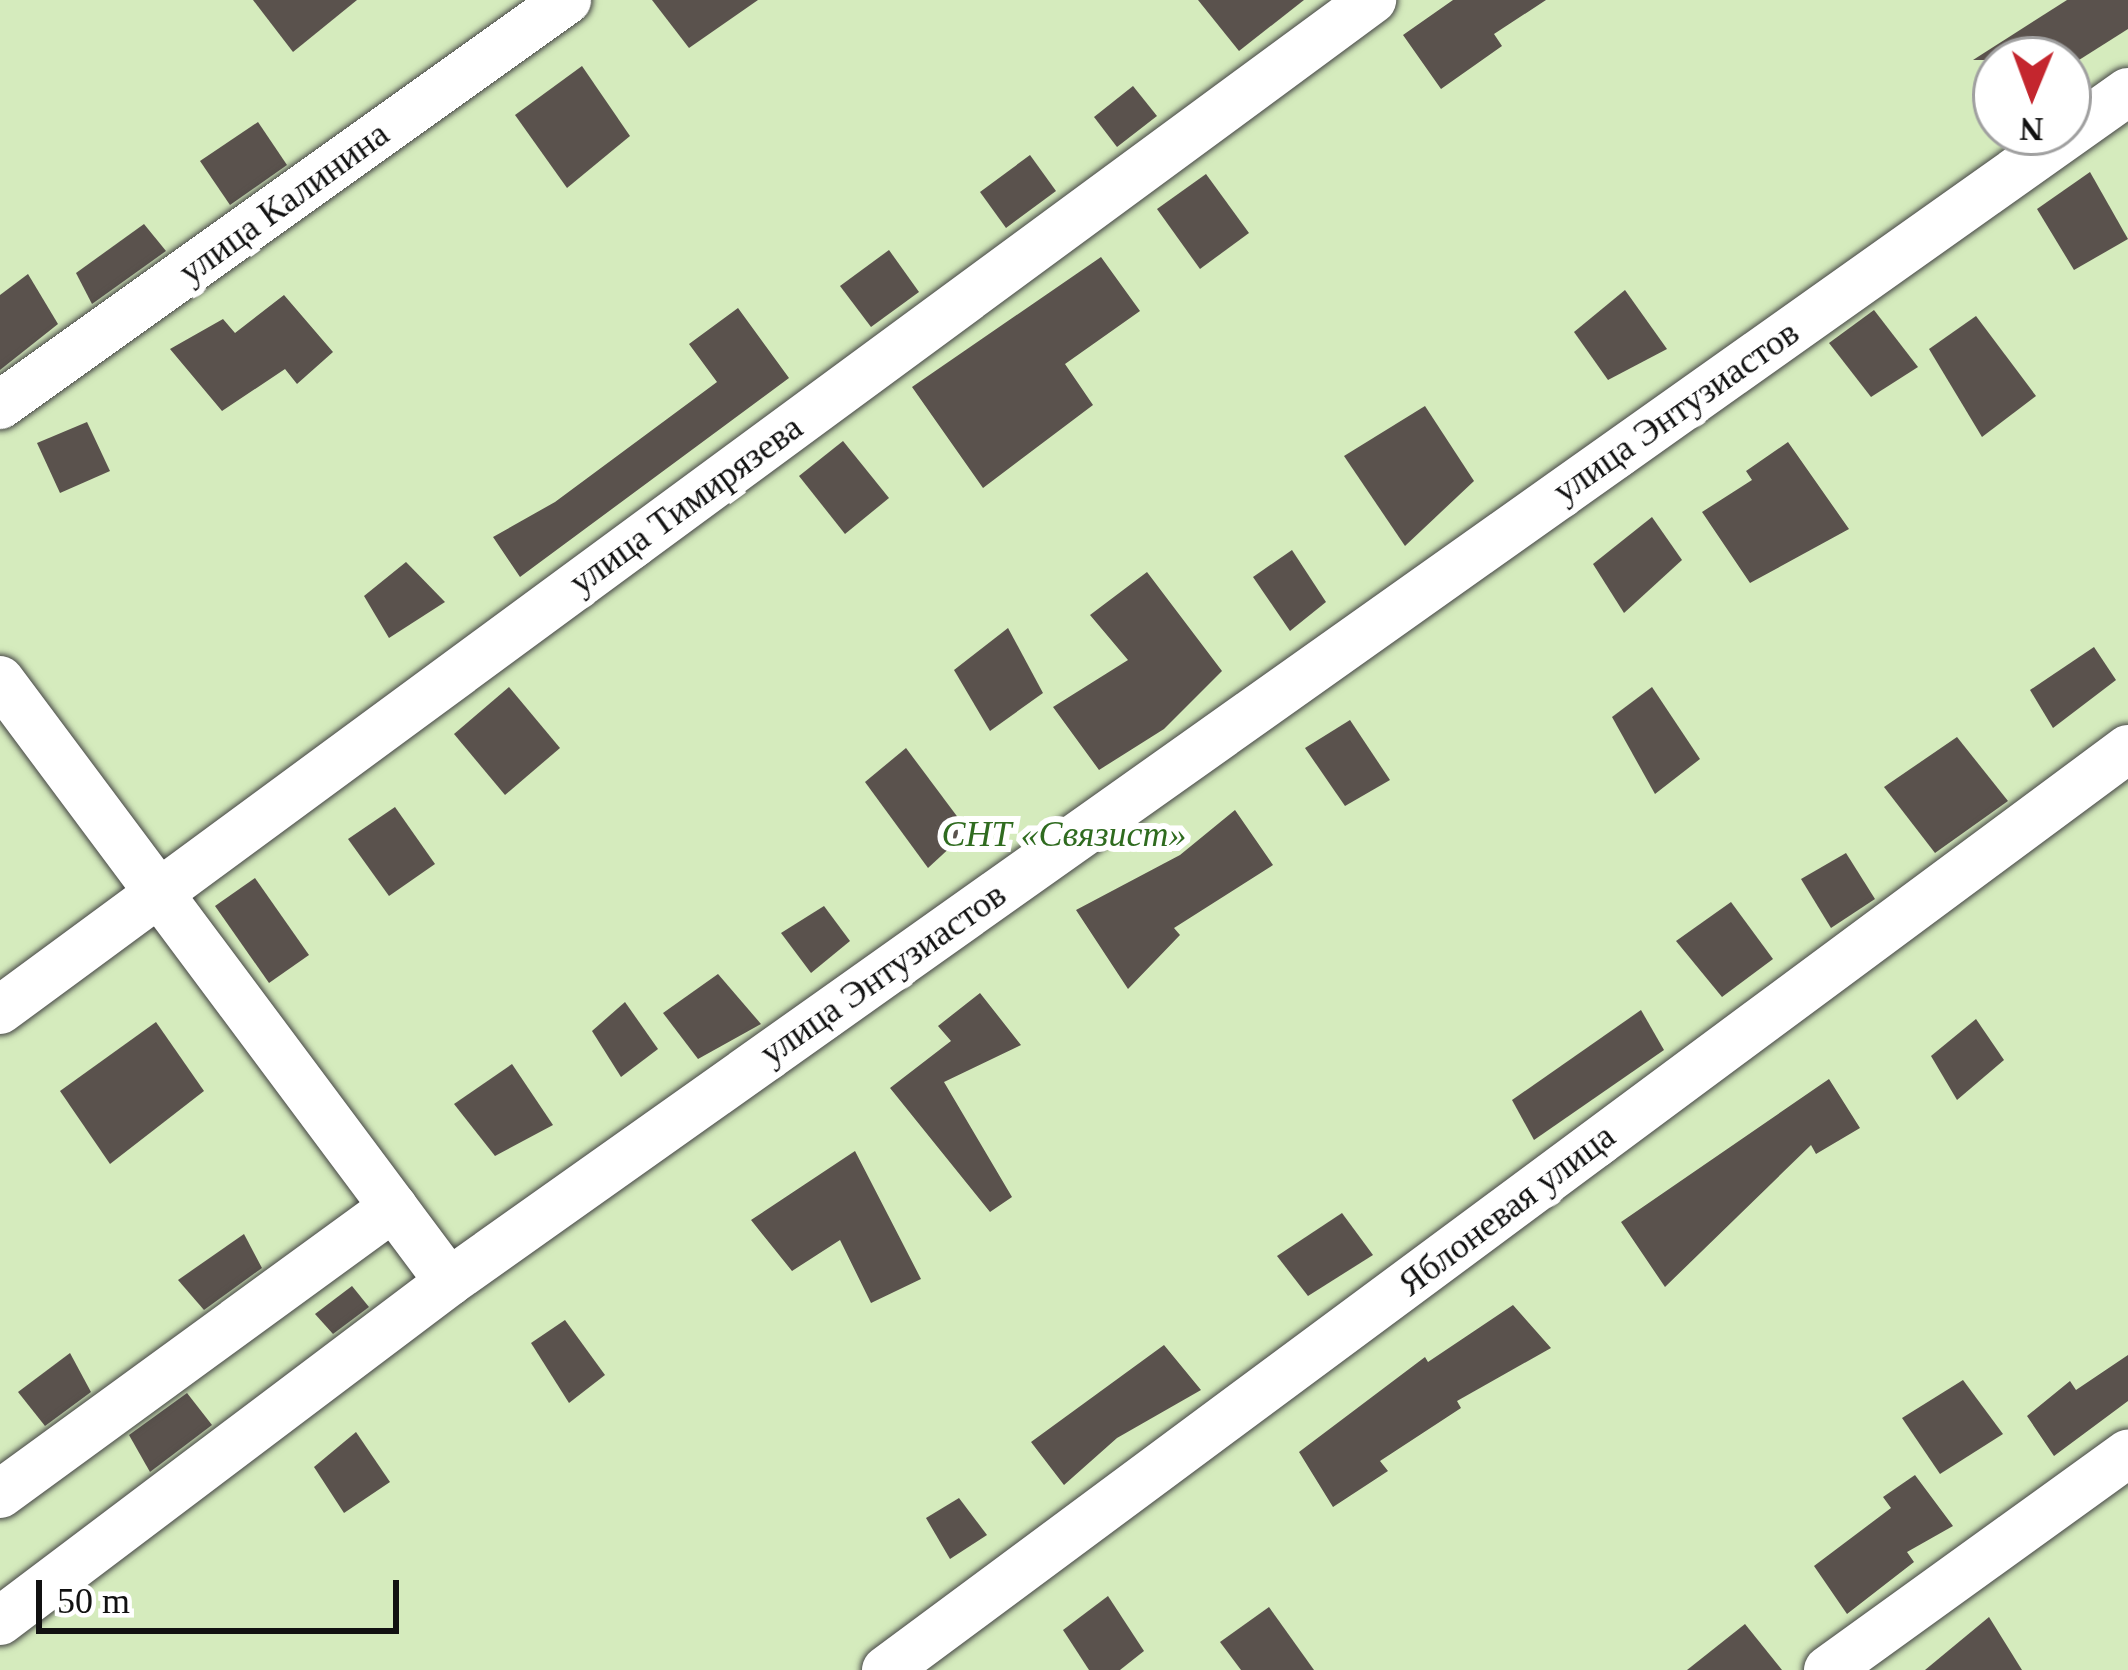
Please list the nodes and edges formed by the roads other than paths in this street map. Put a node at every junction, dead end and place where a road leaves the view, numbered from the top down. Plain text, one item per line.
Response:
1 (567, 0) edge
2 (1372, 0) edge
3 (2128, 92) edge
4 (0, 405) edge
5 (0, 680) edge
6 (2128, 749) edge
7 (159, 893) junction
8 (0, 1010) edge
9 (394, 1207) junction
10 (448, 1282) junction
11 (2128, 1454) edge
12 (0, 1494) edge
13 (0, 1621) edge
14 (886, 1670) edge
15 (1828, 1670) edge

1 - 4 street, улица Калинина
2 - 7 street, улица Тимирязева
3 - 10 street, улица Энтузиастов
5 - 7 street
6 - 14 street, Яблоневая улица
7 - 8 street, улица Тимирязева
7 - 9 street
9 - 10 street
9 - 12 street
10 - 13 street, улица Энтузиастов
11 - 15 street

